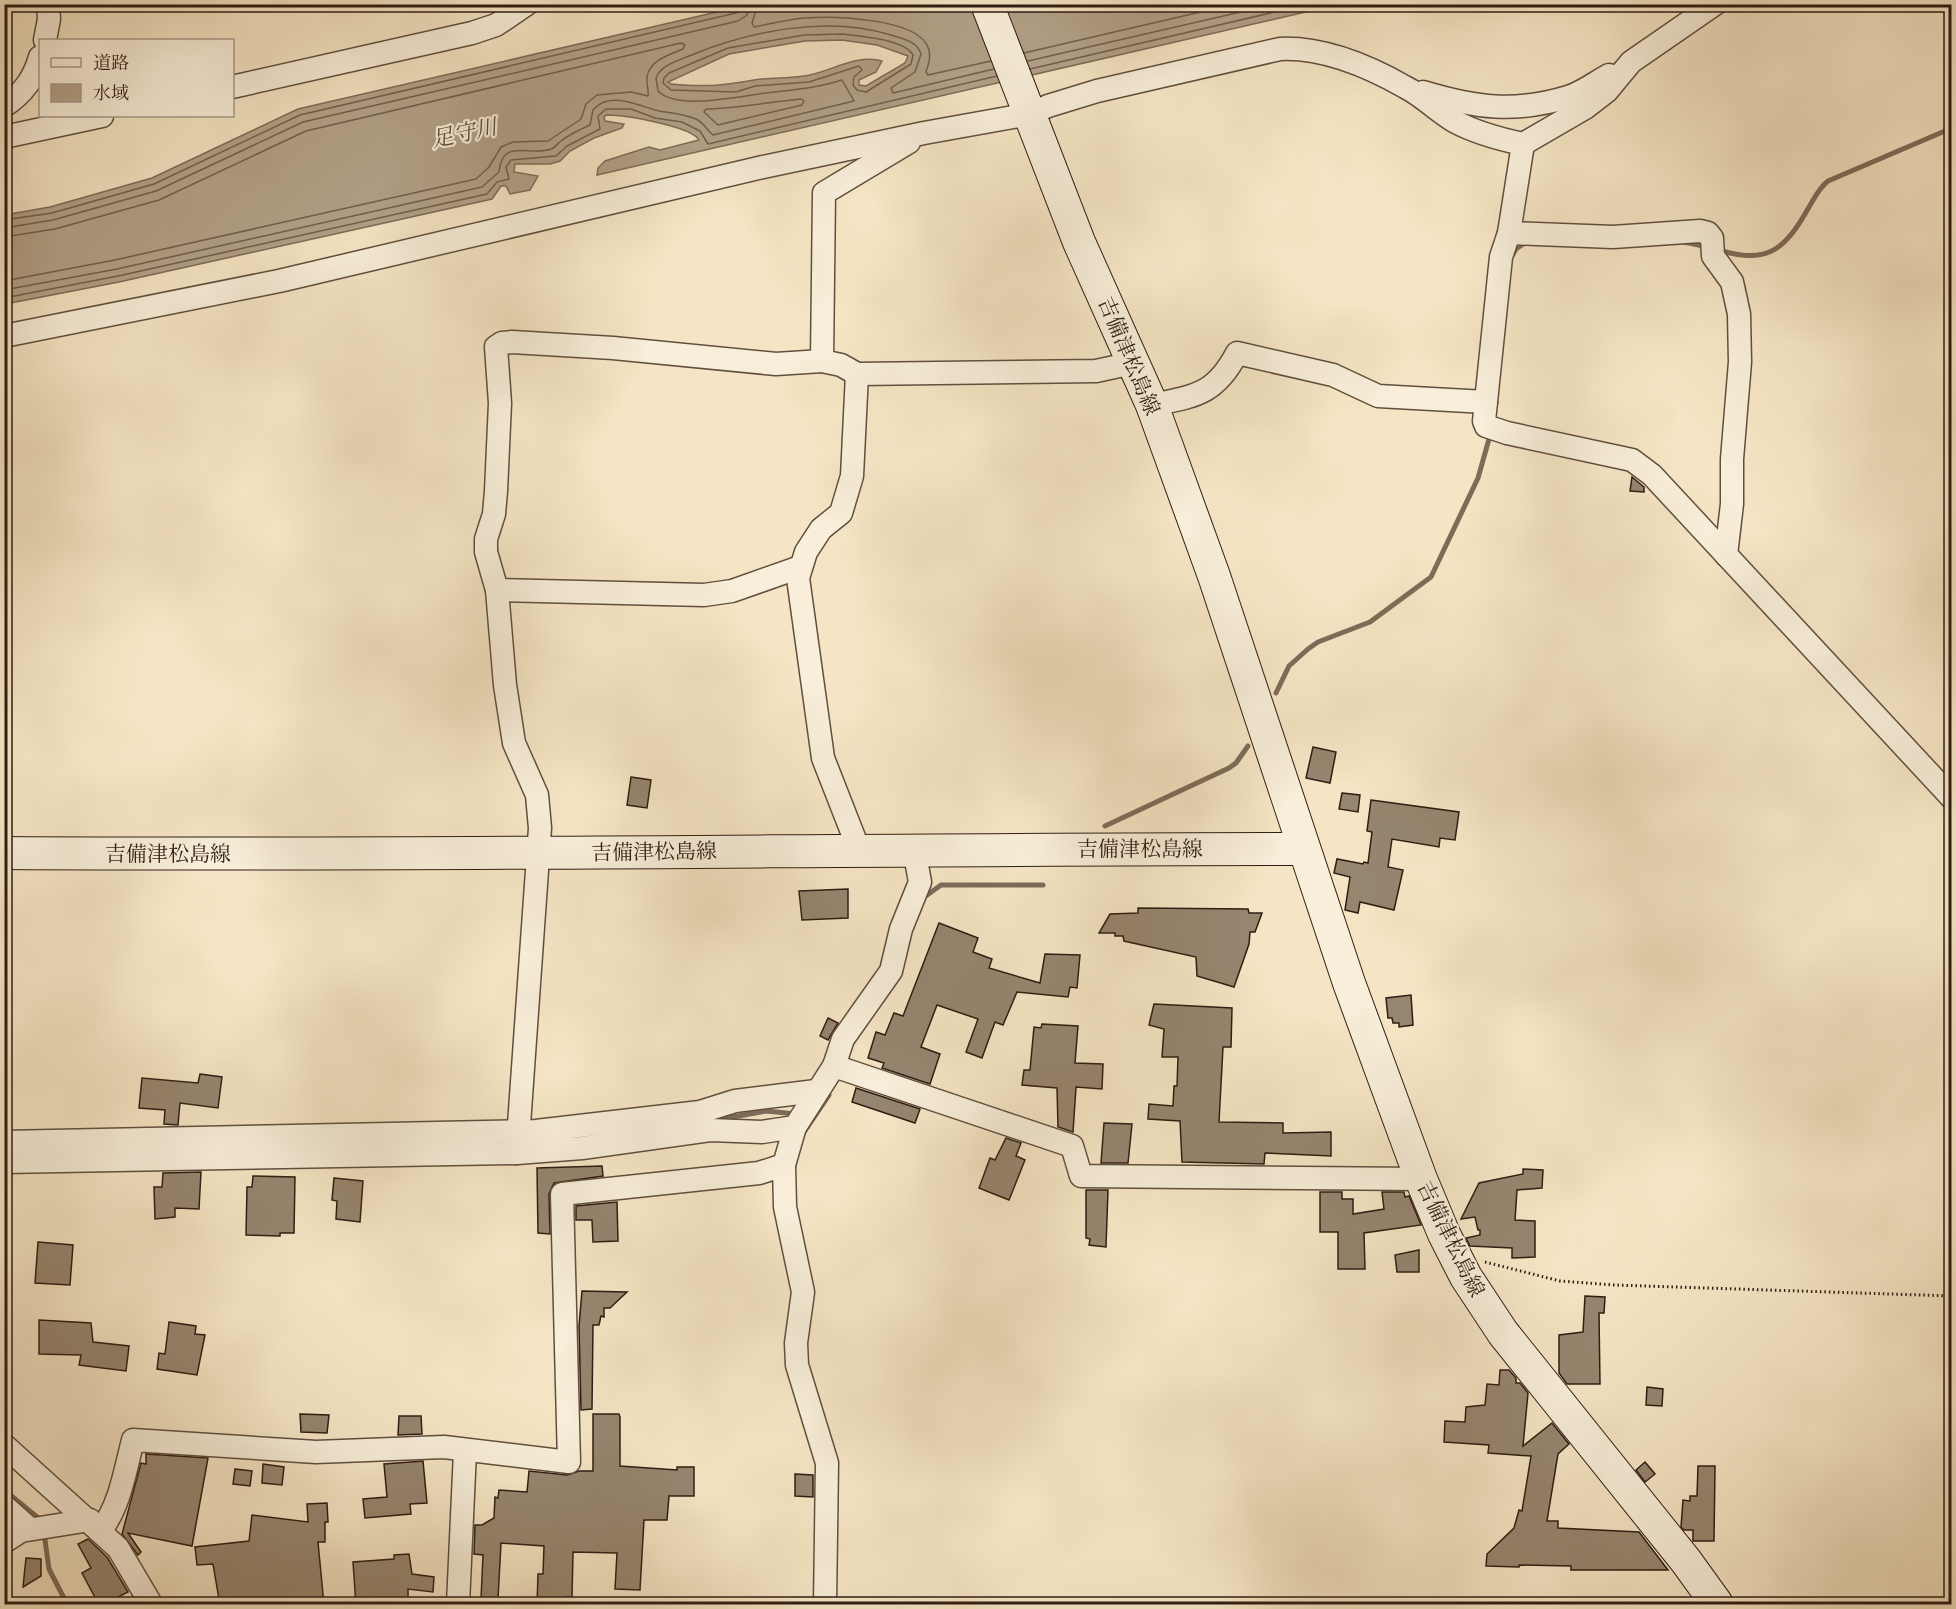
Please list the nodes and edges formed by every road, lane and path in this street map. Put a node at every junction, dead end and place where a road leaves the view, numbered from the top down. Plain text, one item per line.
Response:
1 (48, 4) edge
2 (527, 4) edge
3 (987, 4) edge
4 (1714, 4) edge
5 (45, 39) edge
6 (39, 60) edge
7 (1631, 62) junction
8 (234, 87) edge
9 (1406, 87) junction
10 (1027, 105) junction
11 (4, 106) edge
12 (97, 117) edge
13 (924, 133) junction
14 (4, 137) edge
15 (1523, 144) junction
16 (1509, 233) junction
17 (4, 336) edge
18 (822, 361) junction
19 (1133, 363) junction
20 (857, 374) junction
21 (1486, 402) junction
22 (1152, 405) junction
23 (1726, 555) junction
24 (800, 567) junction
25 (497, 590) junction
26 (1952, 798) edge
27 (914, 849) junction
28 (1304, 849) junction
29 (859, 850) junction
30 (4, 853) edge
31 (540, 853) junction
32 (840, 1068) junction
33 (804, 1112) junction
34 (4, 1142) edge
35 (518, 1143) junction
36 (4, 1162) edge
37 (784, 1166) junction
38 (1421, 1179) junction
39 (1454, 1254) junction
40 (1952, 1296) edge
41 (4, 1445) edge
42 (465, 1451) junction
43 (4, 1506) edge
44 (95, 1525) junction
45 (38, 1528) junction
46 (4, 1542) edge
47 (151, 1605) edge
48 (458, 1605) edge
49 (825, 1605) edge
50 (1717, 1605) edge

1 - 5 street
2 - 8 street
3 - 10 main road, 吉備津松島線
4 - 7 street
6 - 11 street
7 - 9 street
7 - 15 street
9 - 10 street
9 - 15 street
10 - 13 street
10 - 19 main road, 吉備津松島線
12 - 14 street
13 - 17 street
13 - 18 street
15 - 16 street
16 - 21 street
16 - 23 street
18 - 20 street
18 - 25 street
19 - 20 street
19 - 22 main road, 吉備津松島線
20 - 24 street
21 - 22 street
21 - 23 street
22 - 28 main road, 吉備津松島線
23 - 26 street
24 - 25 street
24 - 29 street
25 - 31 street
27 - 28 main road, 吉備津松島線
27 - 29 main road, 吉備津松島線
27 - 32 street
28 - 38 main road, 吉備津松島線
29 - 31 main road, 吉備津松島線
30 - 31 main road, 吉備津松島線
31 - 35 street
32 - 33 street
32 - 38 street
33 - 35 street
33 - 35 street
33 - 37 street
34 - 35 street
35 - 36 street
37 - 42 street
37 - 49 street
38 - 39 main road, 吉備津松島線
39 - 40 path
39 - 50 main road, 吉備津松島線
41 - 44 street
42 - 44 street
42 - 48 street
43 - 45 street
44 - 45 street
44 - 47 street
45 - 46 street

